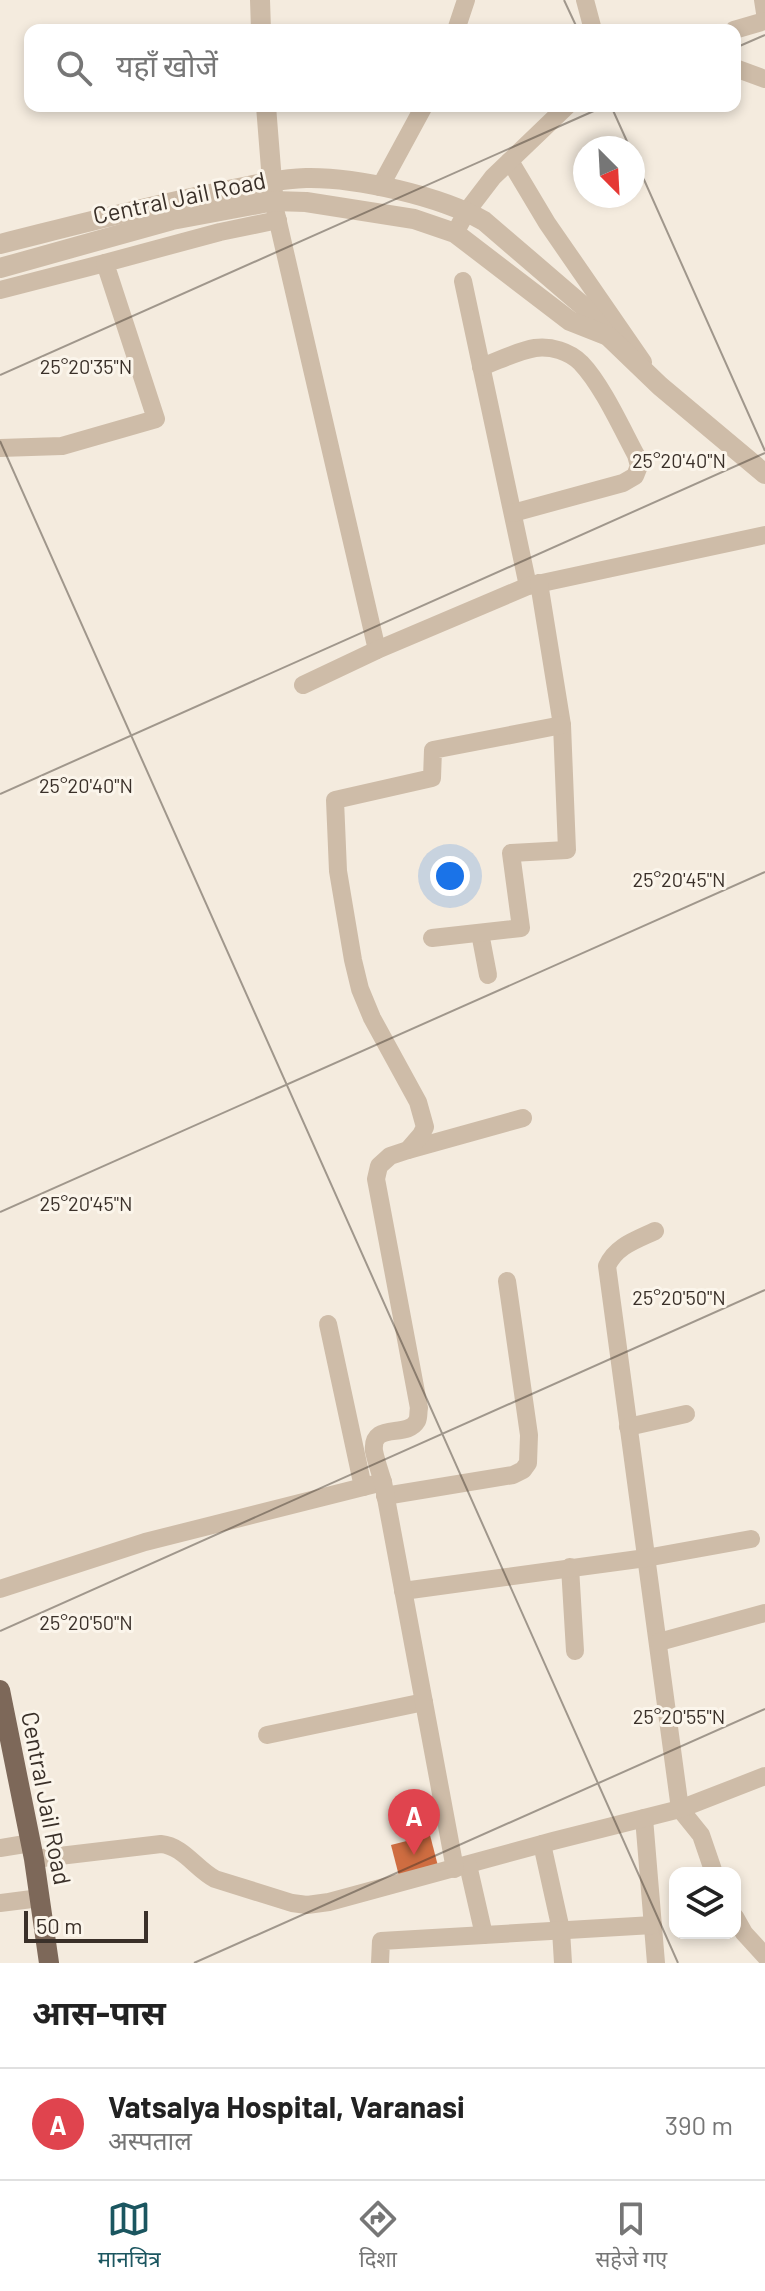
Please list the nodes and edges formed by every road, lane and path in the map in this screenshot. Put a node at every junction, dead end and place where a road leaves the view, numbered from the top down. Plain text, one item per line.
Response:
1 (260, 0) edge
2 (466, 0) edge
3 (585, 0) edge
4 (763, 0) edge
5 (765, 13) edge
6 (765, 21) edge
7 (261, 24) edge
8 (458, 24) edge
9 (591, 24) edge
10 (741, 28) edge
11 (741, 70) edge
12 (765, 79) edge
13 (267, 112) edge
14 (421, 112) edge
15 (561, 112) edge
16 (510, 161) junction
17 (380, 187) junction
18 (274, 201) junction
19 (467, 211) junction
20 (455, 233) junction
21 (0, 244) edge
22 (105, 263) junction
23 (0, 268) edge
24 (463, 281) dead end
25 (0, 290) edge
26 (608, 336) junction
27 (481, 367) junction
28 (660, 386) junction
29 (0, 448) edge
30 (765, 474) edge
31 (513, 513) junction
32 (765, 535) edge
33 (534, 584) junction
34 (377, 650) junction
35 (303, 685) dead end
36 (562, 725) junction
37 (480, 933) junction
38 (432, 938) dead end
39 (488, 975) dead end
40 (523, 1118) dead end
41 (408, 1150) junction
42 (655, 1231) dead end
43 (507, 1281) dead end
44 (328, 1324) dead end
45 (686, 1414) dead end
46 (628, 1427) junction
47 (363, 1487) junction
48 (384, 1489) junction
49 (751, 1539) dead end
50 (646, 1558) junction
51 (570, 1567) junction
52 (0, 1589) edge
53 (403, 1591) junction
54 (765, 1613) edge
55 (659, 1642) junction
56 (575, 1651) dead end
57 (0, 1690) edge
58 (424, 1702) junction
59 (3, 1724) edge
60 (267, 1735) dead end
61 (765, 1776) edge
62 (680, 1809) junction
63 (644, 1818) junction
64 (542, 1844) junction
65 (0, 1848) edge
66 (33, 1851) junction
67 (461, 1867) junction
68 (712, 1867) edge
69 (40, 1898) junction
70 (0, 1903) edge
71 (653, 1925) junction
72 (741, 1928) edge
73 (561, 1930) junction
74 (484, 1935) junction
75 (765, 1956) edge
76 (49, 1963) edge
77 (380, 1963) edge
78 (563, 1963) edge
79 (656, 1963) edge

1 - 7 street
2 - 8 street
3 - 9 street
4 - 5 street
6 - 10 street
11 - 12 street
13 - 18 street
14 - 17 street
15 - 16 street
16 - 19 street
16 - 28 street
17 - 18 street
17 - 19 street
18 - 20 street, Central Jail Road
18 - 21 street
18 - 22 street
18 - 23 street, Central Jail Road
18 - 34 street
19 - 20 street
19 - 26 street
20 - 26 street, Central Jail Road
22 - 25 street
22 - 29 street
24 - 27 street
26 - 28 street, Central Jail Road
27 - 31 street
27 - 31 street
28 - 30 street, Central Jail Road
31 - 33 street
32 - 33 street
33 - 34 street
33 - 36 street
34 - 35 street
36 - 37 street
36 - 41 street
37 - 38 street
37 - 39 street
40 - 41 street
41 - 48 street
42 - 46 street
43 - 48 street
44 - 47 street
45 - 46 street
46 - 50 street
47 - 48 street
47 - 52 street
48 - 53 street
49 - 50 street
50 - 51 street
50 - 55 street
51 - 53 street
51 - 56 street
53 - 58 street
54 - 55 street
55 - 62 street
57 - 59 main road, Central Jail Road
58 - 60 street
58 - 67 street
59 - 66 main road, Central Jail Road
61 - 62 street
62 - 63 street
62 - 68 street
63 - 64 street
63 - 71 street
64 - 67 street
64 - 73 street
65 - 66 street
66 - 67 street
66 - 69 main road, Central Jail Road
67 - 74 street
69 - 70 street
69 - 76 main road, Central Jail Road
71 - 73 street
71 - 79 street
72 - 75 street
73 - 74 street
73 - 78 street
74 - 77 street

